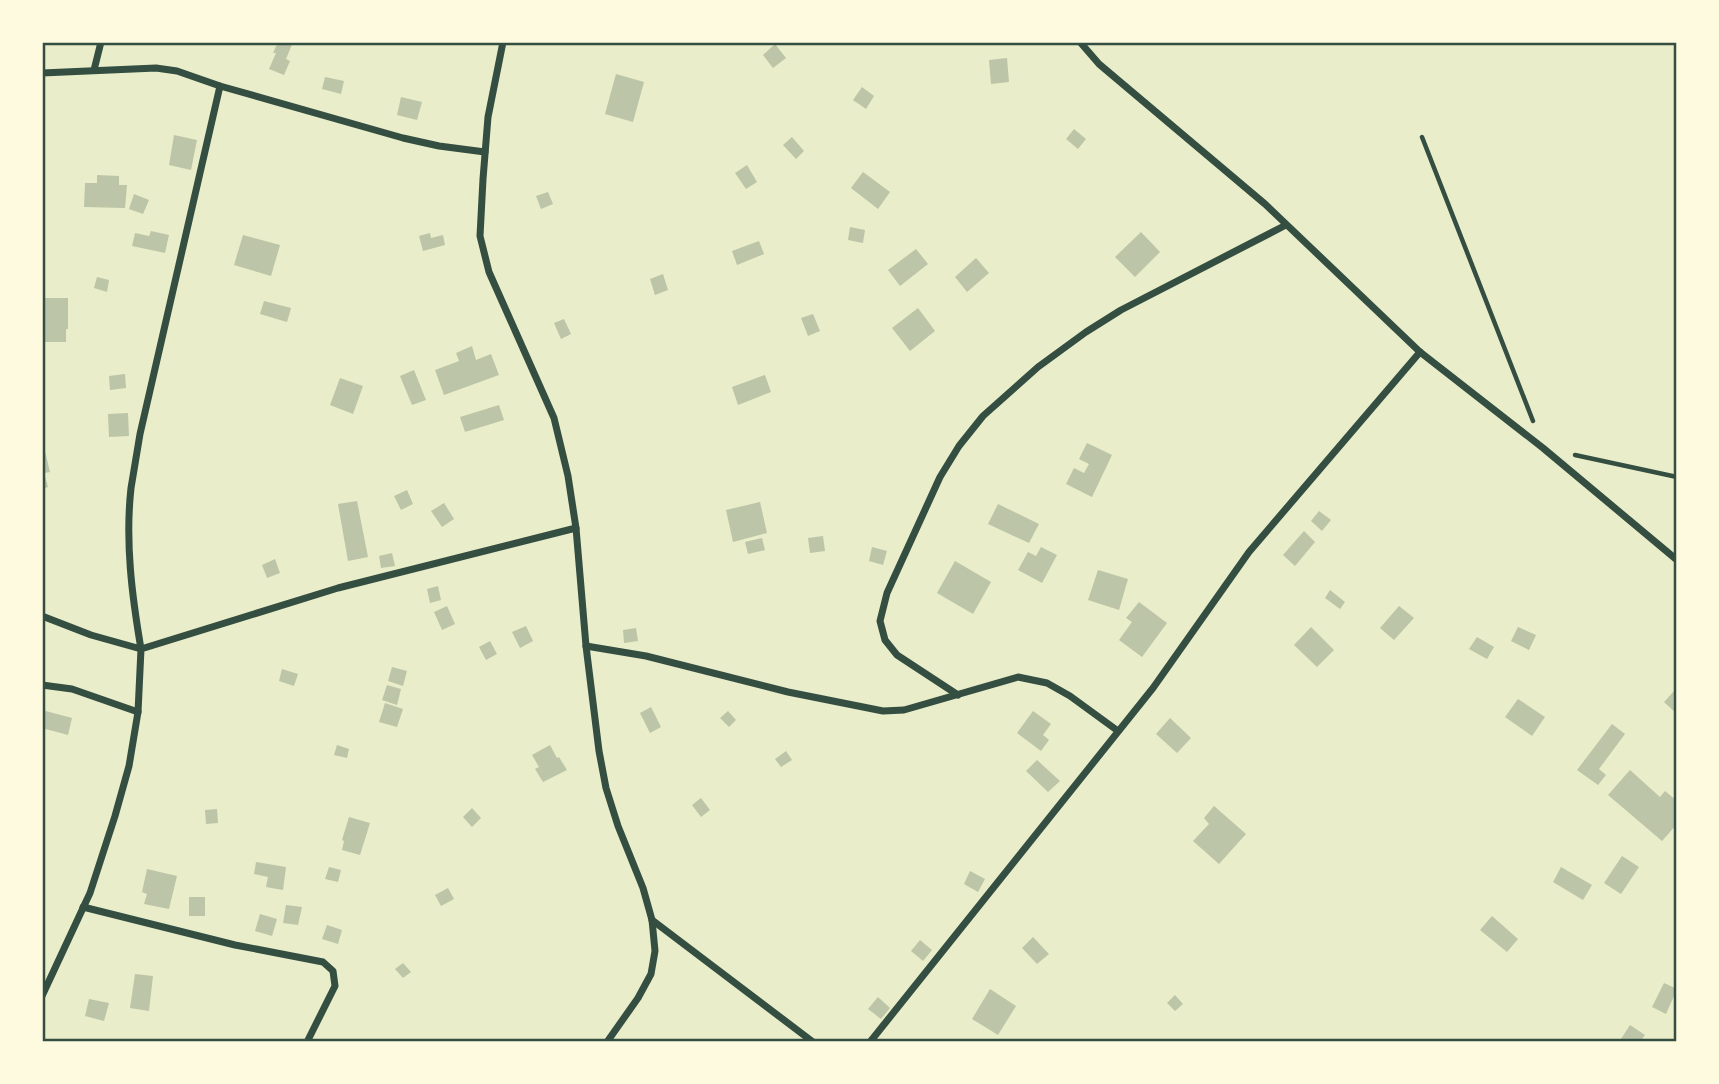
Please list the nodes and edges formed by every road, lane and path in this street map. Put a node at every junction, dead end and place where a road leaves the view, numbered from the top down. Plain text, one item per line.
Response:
1 (101, 42) edge
2 (503, 42) edge
3 (1080, 42) edge
4 (94, 70) junction
5 (42, 73) edge
6 (220, 86) junction
7 (1422, 137) dead end
8 (485, 152) junction
9 (1286, 225) junction
10 (1420, 352) junction
11 (1543, 448) junction
12 (1677, 477) edge
13 (576, 528) junction
14 (1677, 559) edge
15 (42, 615) edge
16 (586, 646) junction
17 (141, 649) junction
18 (42, 685) edge
19 (958, 695) junction
20 (138, 712) junction
21 (1118, 731) junction
22 (83, 907) junction
23 (652, 920) junction
24 (42, 996) edge
25 (307, 1042) edge
26 (607, 1042) edge
27 (813, 1042) edge
28 (870, 1042) edge

1 - 4 street
2 - 8 street
3 - 9 street
4 - 5 street
4 - 6 street
6 - 8 street
6 - 17 street
7 - 11 path
8 - 13 street
9 - 10 street
9 - 19 street
10 - 11 street
10 - 21 street
11 - 12 path
11 - 14 street
13 - 16 street
13 - 17 street
15 - 17 street
16 - 19 street
16 - 23 street
17 - 20 street
18 - 20 street
19 - 21 street
20 - 22 street
21 - 28 street
22 - 24 street
22 - 25 street
23 - 26 street
23 - 27 street

